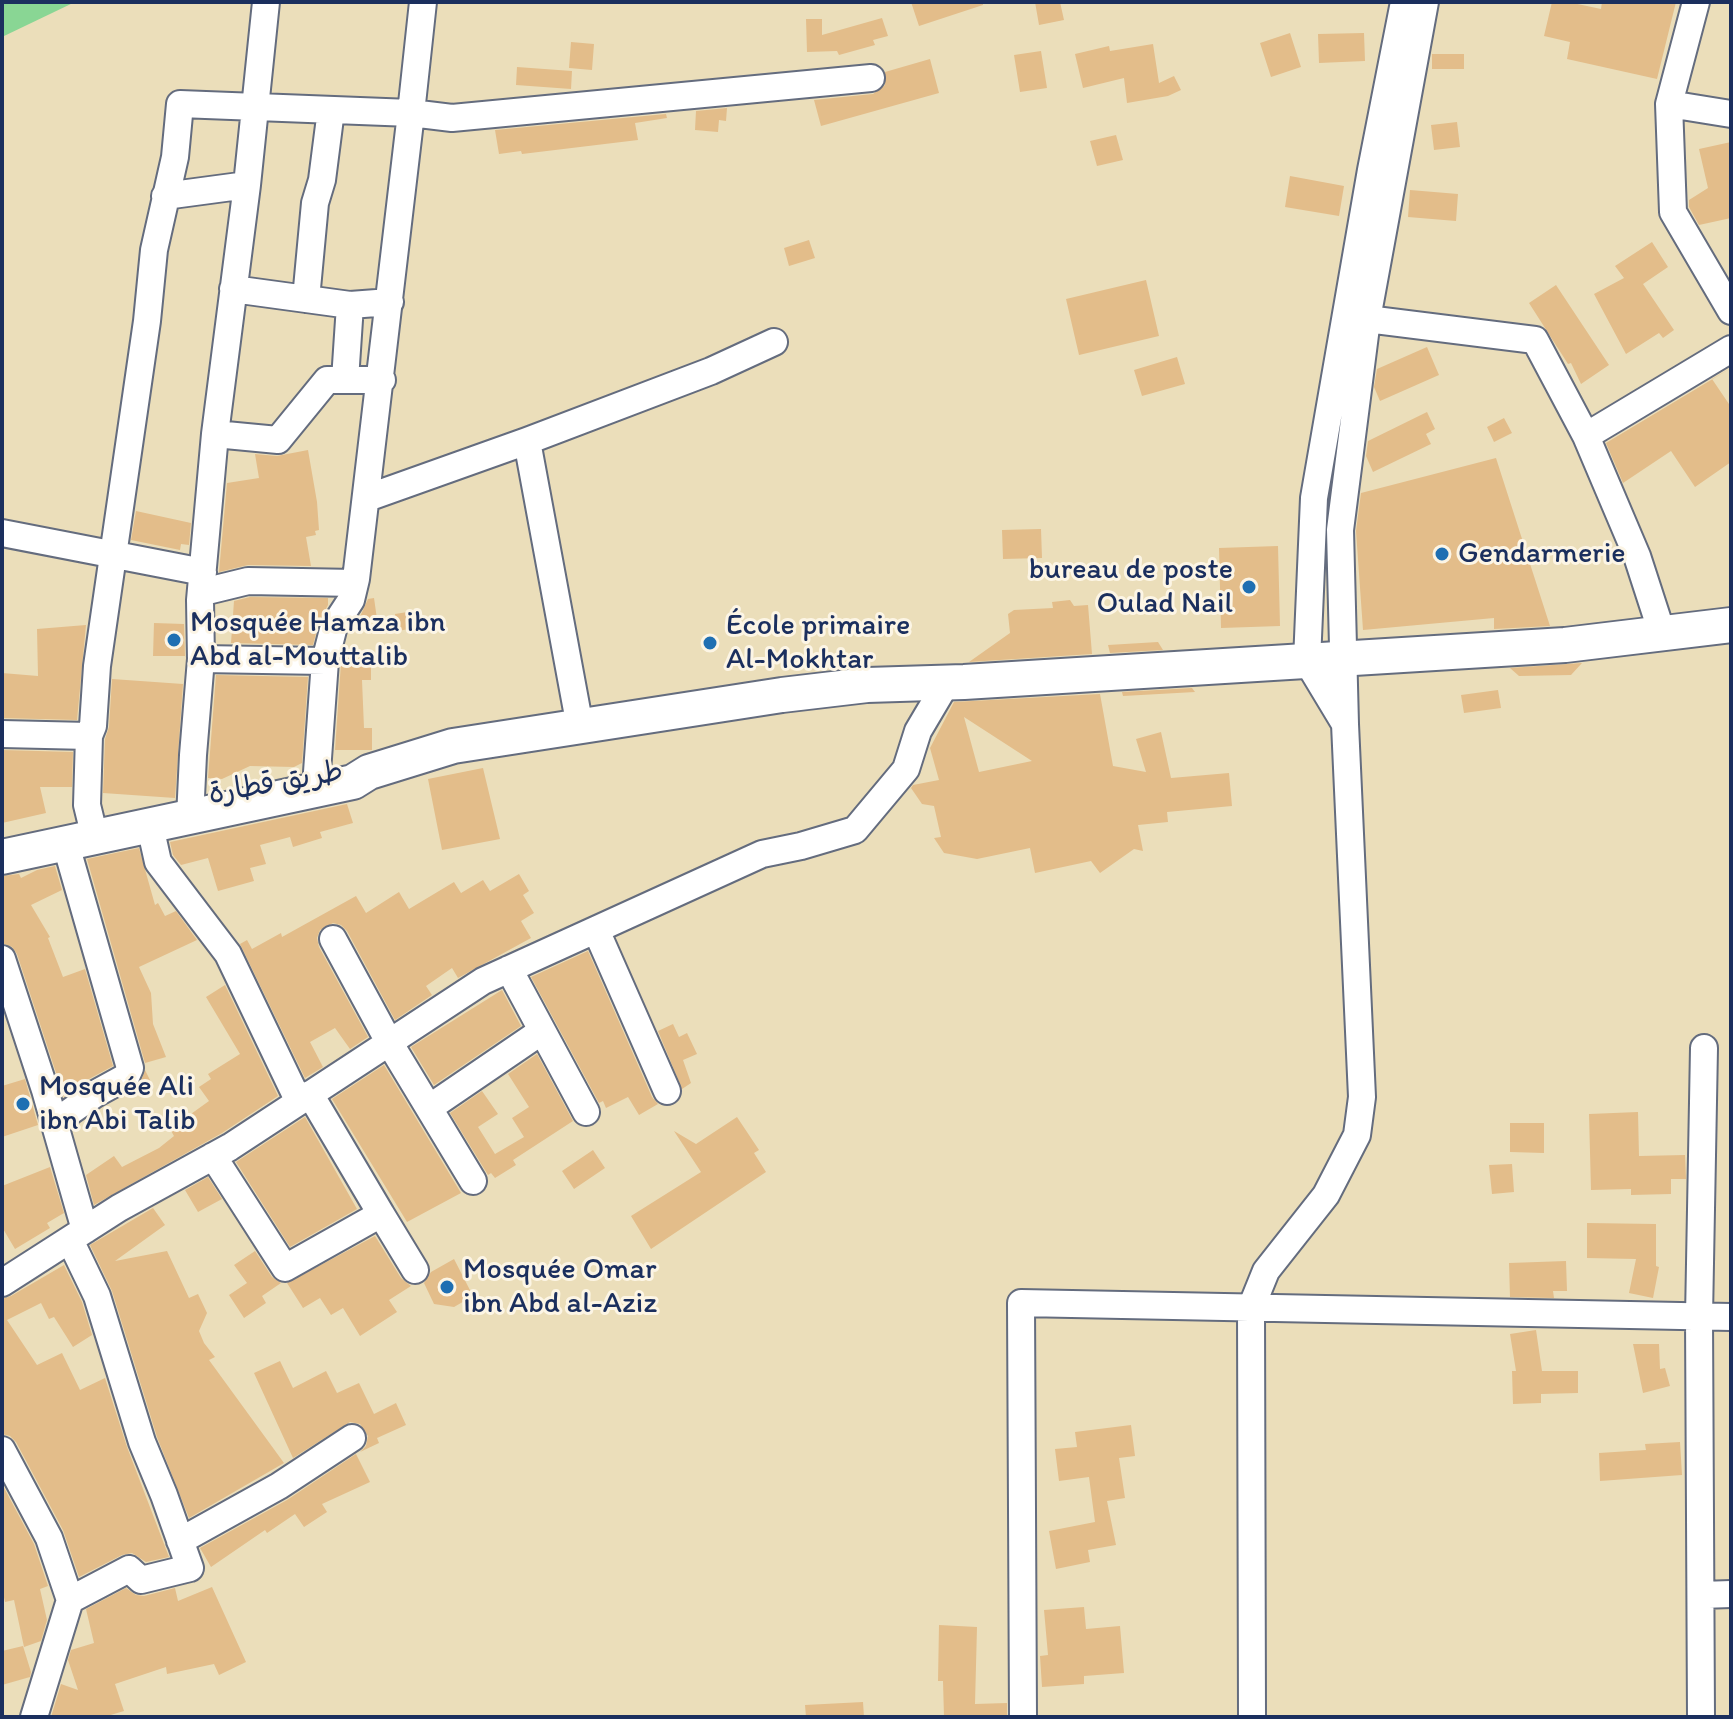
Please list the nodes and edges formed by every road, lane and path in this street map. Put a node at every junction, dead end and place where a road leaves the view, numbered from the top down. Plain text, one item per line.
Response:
1 (266, 2) edge
2 (423, 2) edge
3 (1404, 2) edge
4 (1425, 2) edge
5 (1696, 2) edge
6 (871, 78) dead end
7 (1669, 104) junction
8 (256, 106) junction
9 (331, 110) junction
10 (411, 113) junction
11 (1731, 114) edge
12 (247, 185) junction
13 (165, 196) junction
14 (233, 289) junction
15 (306, 299) junction
16 (390, 302) junction
17 (350, 305) junction
18 (1731, 311) edge
19 (1367, 319) junction
20 (774, 342) dead end
21 (1731, 349) edge
22 (345, 380) junction
23 (382, 380) junction
24 (215, 434) junction
25 (1586, 436) junction
26 (527, 441) junction
27 (367, 498) junction
28 (2, 533) edge
29 (111, 555) junction
30 (203, 582) junction
31 (355, 583) junction
32 (1731, 625) edge
33 (1662, 633) junction
34 (1345, 658) junction
35 (201, 659) junction
36 (325, 661) junction
37 (1307, 661) junction
38 (947, 682) junction
39 (1345, 724) junction
40 (580, 727) junction
41 (2, 734) edge
42 (89, 736) junction
43 (320, 780) junction
44 (191, 809) junction
45 (150, 826) junction
46 (84, 835) junction
47 (2, 839) edge
48 (2, 857) edge
49 (596, 930) junction
50 (333, 939) dead end
51 (2, 959) edge
52 (509, 969) junction
53 (542, 1031) junction
54 (389, 1042) junction
55 (1704, 1048) dead end
56 (667, 1091) dead end
57 (304, 1097) junction
58 (429, 1108) junction
59 (586, 1112) dead end
60 (54, 1123) junction
61 (213, 1156) junction
62 (473, 1181) dead end
63 (381, 1214) junction
64 (78, 1235) junction
65 (415, 1270) dead end
66 (4, 1272) edge
67 (1251, 1308) junction
68 (1699, 1317) junction
69 (1731, 1317) edge
70 (352, 1438) dead end
71 (2, 1450) edge
72 (180, 1541) junction
73 (1731, 1594) edge
74 (1701, 1595) junction
75 (70, 1600) junction
76 (34, 1717) edge
77 (1023, 1717) edge
78 (1252, 1717) edge
79 (1701, 1717) edge

1 - 8 street
2 - 10 street
3 - 37 street
4 - 19 street
5 - 7 street
6 - 10 street
7 - 11 street
7 - 18 street
8 - 9 street
8 - 12 street
8 - 13 street
9 - 10 street
9 - 15 street
10 - 16 street
12 - 13 street
12 - 14 street
13 - 29 street
14 - 15 street
14 - 24 street
15 - 17 street
16 - 17 street
16 - 23 street
17 - 22 street
19 - 25 street
19 - 34 street
20 - 26 street
21 - 25 street
22 - 23 street
22 - 24 street
23 - 27 street
24 - 30 street
25 - 33 street
26 - 27 street
26 - 40 street
27 - 31 street
28 - 29 street
29 - 30 street
29 - 42 street
30 - 31 street
30 - 35 street
31 - 36 street
32 - 33 main road
33 - 34 main road
34 - 37 main road
34 - 39 street
35 - 36 street
35 - 44 street
36 - 43 street
37 - 38 main road
37 - 39 street
38 - 40 main road
38 - 49 street
39 - 67 street
40 - 43 main road, طريق قطارة
41 - 42 street
42 - 46 street
43 - 44 main road, طريق قطارة
44 - 45 main road, طريق قطارة
44 - 46 main road, طريق قطارة
45 - 46 main road, طريق قطارة
45 - 57 street
46 - 47 main road, طريق قطارة
46 - 48 main road, طريق قطارة
46 - 60 street
49 - 52 street
49 - 56 street
50 - 54 street
51 - 60 street
52 - 53 street
52 - 54 street
53 - 58 street
53 - 59 street
54 - 57 street
54 - 58 street
55 - 68 street
57 - 61 street
57 - 63 street
58 - 62 street
60 - 64 street
61 - 63 street
61 - 64 street
63 - 65 street
64 - 66 street
64 - 72 street
67 - 68 street
67 - 77 street
67 - 78 street
68 - 69 street
68 - 74 street
70 - 72 street
71 - 75 street
72 - 75 street
73 - 74 street
74 - 79 street
75 - 76 street

